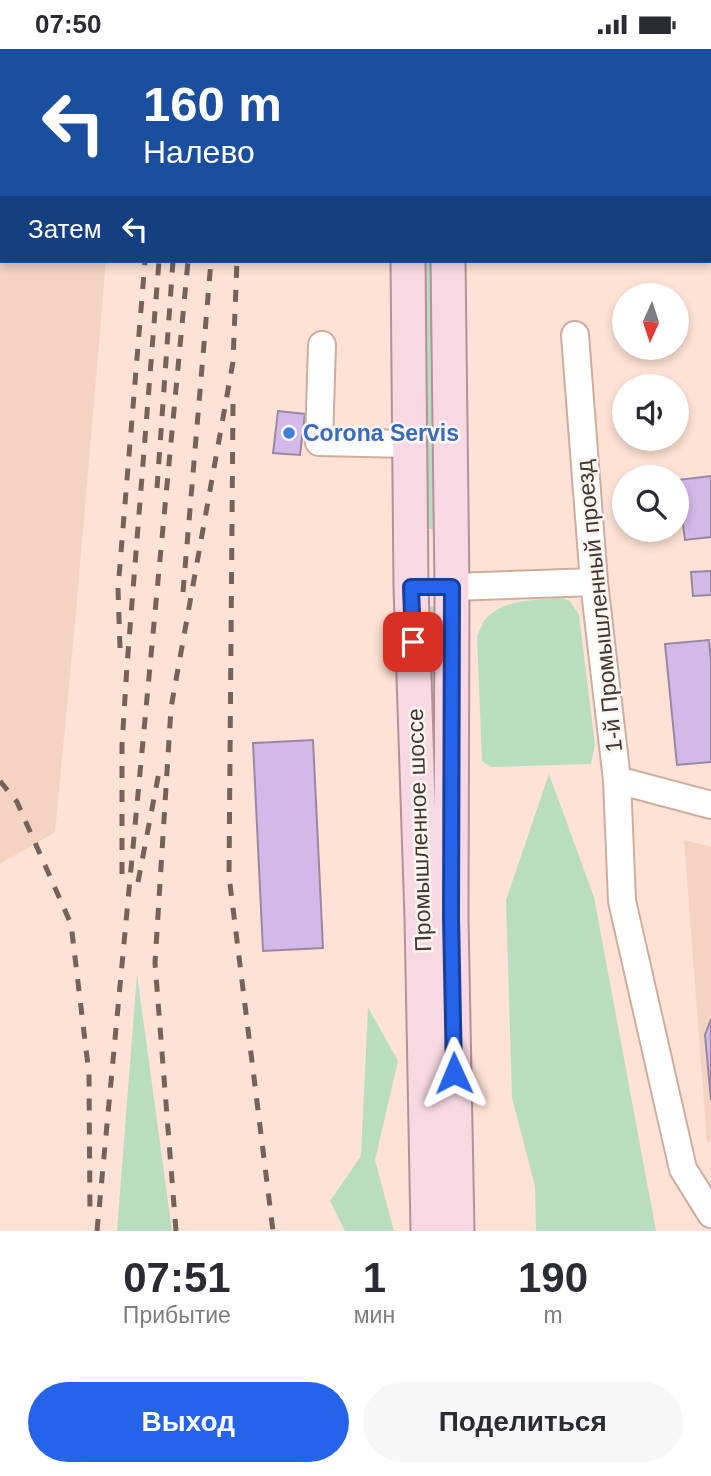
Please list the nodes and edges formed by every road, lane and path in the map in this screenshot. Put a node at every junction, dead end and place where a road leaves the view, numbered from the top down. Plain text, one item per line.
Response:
1 (408, 263) edge
2 (448, 263) edge
3 (575, 335) dead end
4 (323, 345) dead end
5 (409, 445) junction
6 (594, 582) junction
7 (411, 587) junction
8 (452, 587) junction
9 (617, 780) junction
10 (711, 805) edge
11 (711, 1214) edge
12 (428, 1231) edge
13 (457, 1231) edge

1 - 5 main road, Промышленное шоссе
2 - 8 main road, Промышленное шоссе
3 - 6 lane, 1-й Промышленный проезд
4 - 5 lane
5 - 7 main road, Промышленное шоссе
6 - 8 lane
6 - 9 lane, 1-й Промышленный проезд
7 - 8 main road
7 - 12 main road, Промышленное шоссе
8 - 13 main road, Промышленное шоссе
9 - 10 lane, 1-й Промышленный проезд
9 - 11 lane

